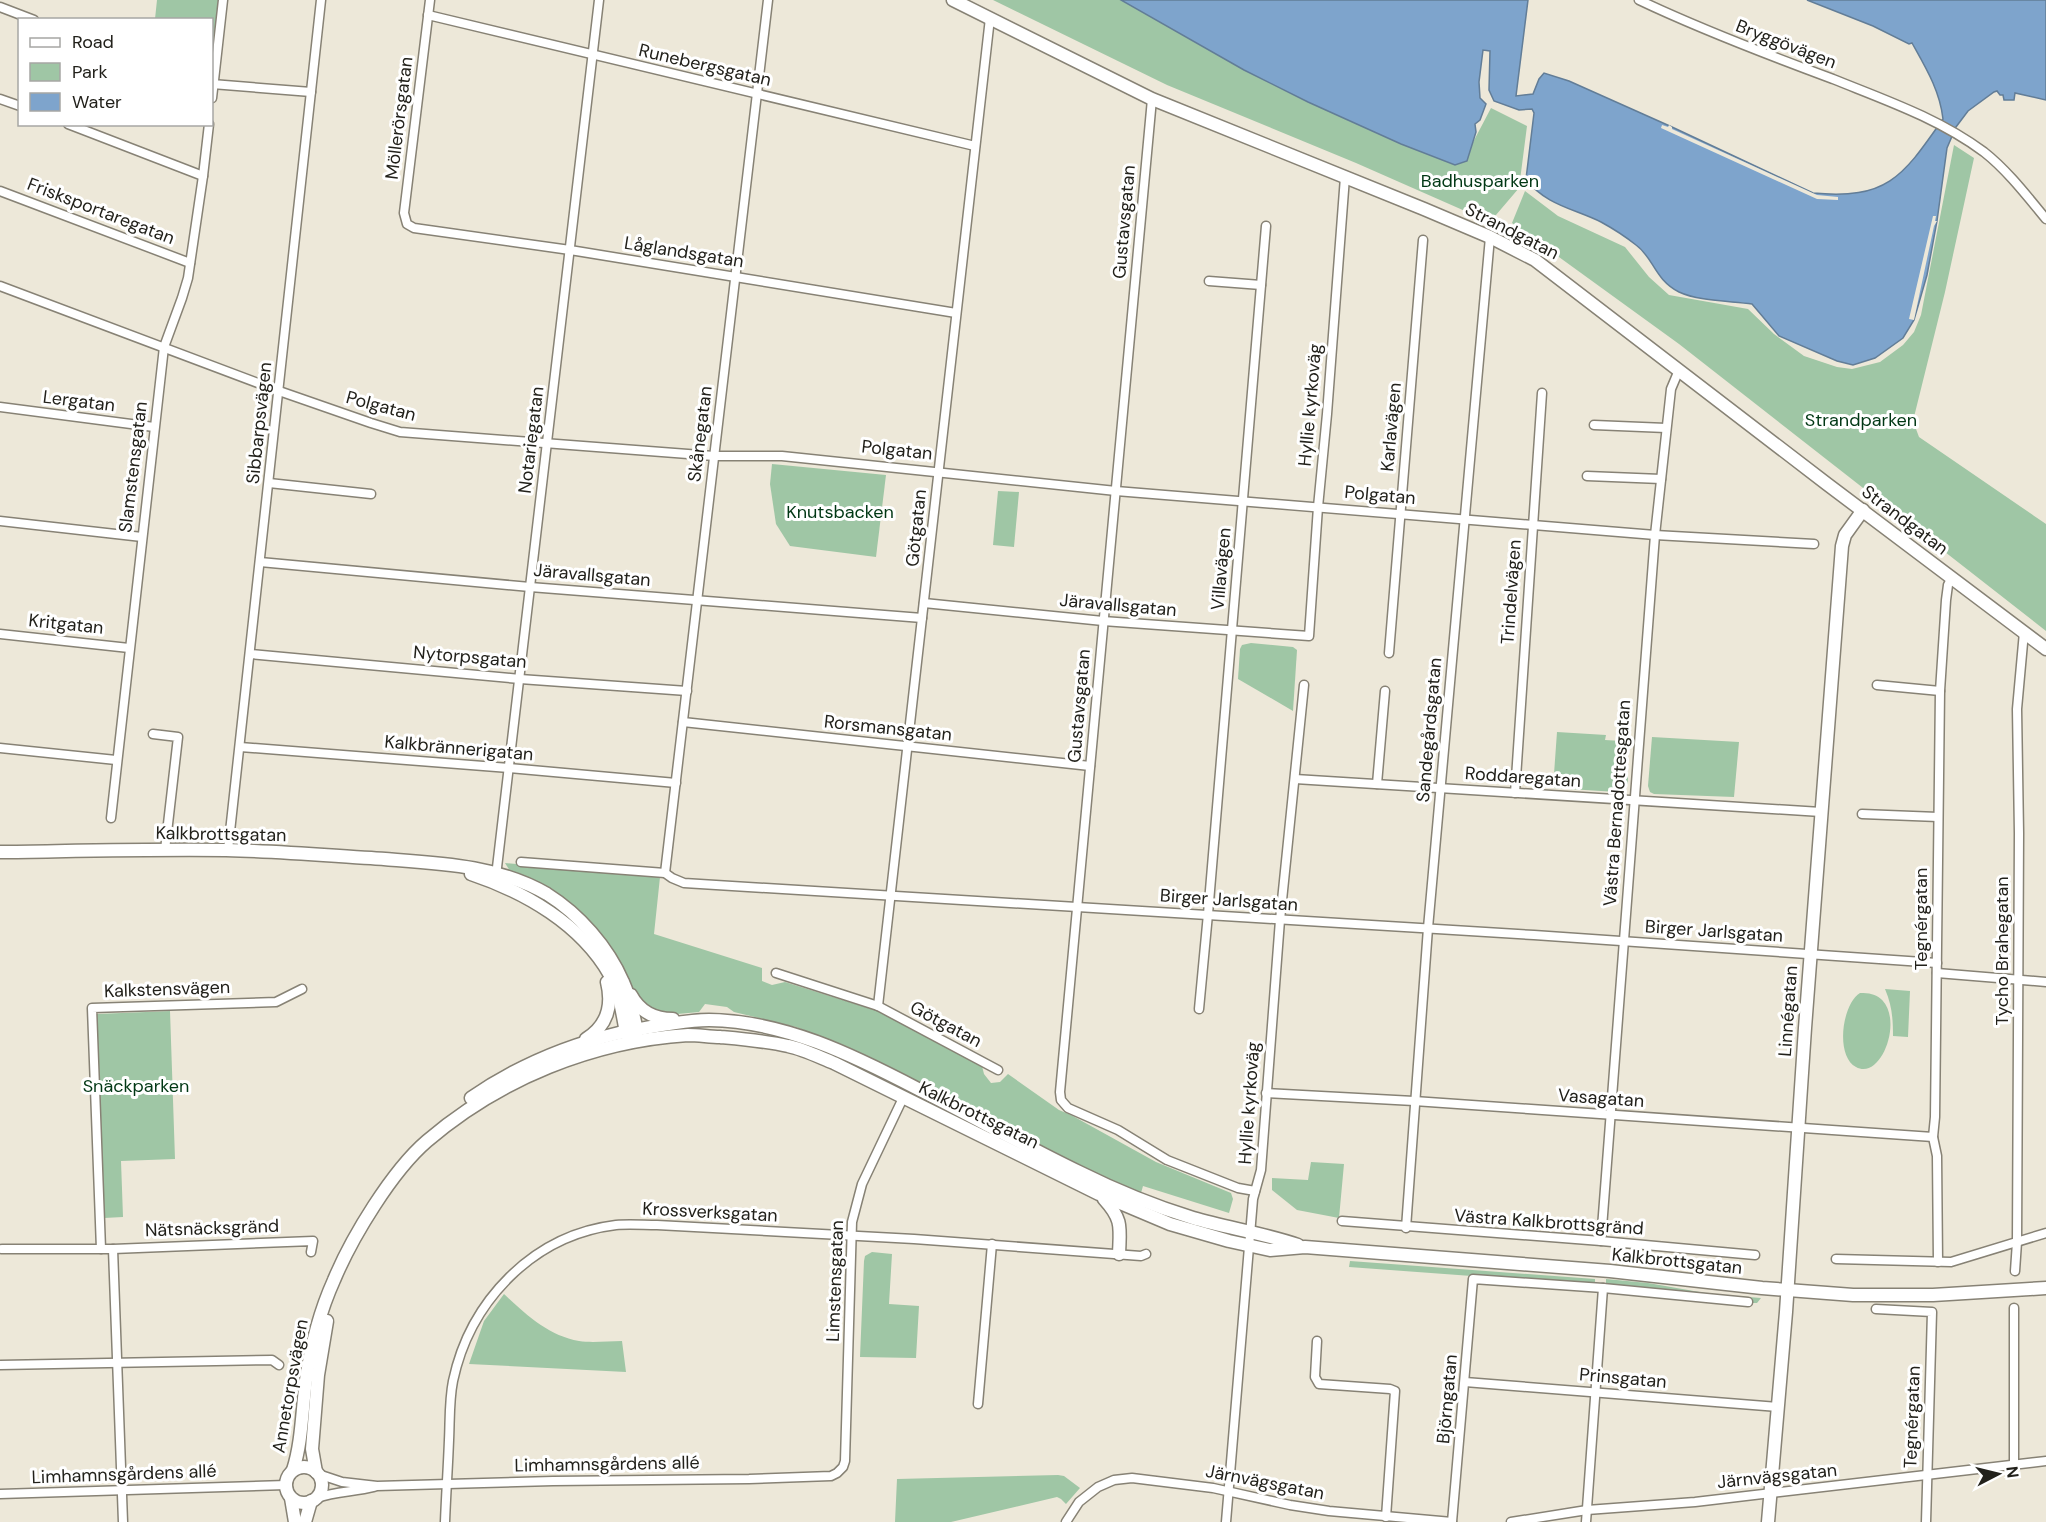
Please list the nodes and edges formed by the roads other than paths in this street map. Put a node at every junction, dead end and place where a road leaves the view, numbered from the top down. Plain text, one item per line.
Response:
1 (223, 0) edge
2 (321, 0) edge
3 (430, 0) edge
4 (599, 0) edge
5 (953, 0) edge
6 (1639, 0) edge
7 (768, 1) edge
8 (0, 7) edge
9 (428, 15) junction
10 (29, 18) edge
11 (990, 18) junction
12 (592, 56) junction
13 (213, 76) edge
14 (213, 84) edge
15 (311, 92) junction
16 (757, 93) junction
17 (0, 99) edge
18 (1152, 99) junction
19 (18, 105) edge
20 (73, 126) edge
21 (209, 126) edge
22 (975, 147) junction
23 (203, 176) junction
24 (1345, 177) junction
25 (0, 191) edge
26 (2046, 219) edge
27 (407, 224) joint
28 (1266, 226) dead end
29 (1490, 237) junction
30 (1423, 240) dead end
31 (570, 250) junction
32 (190, 263) junction
33 (735, 277) junction
34 (1209, 281) dead end
35 (1261, 285) junction
36 (0, 286) edge
37 (956, 313) junction
38 (164, 347) junction
39 (1679, 370) junction
40 (279, 391) junction
41 (1542, 393) dead end
42 (0, 407) edge
43 (1594, 425) dead end
44 (154, 427) junction
45 (1666, 428) junction
46 (547, 443) junction
47 (714, 456) junction
48 (939, 471) junction
49 (1587, 476) dead end
50 (1660, 479) junction
51 (269, 483) junction
52 (1116, 490) junction
53 (371, 494) dead end
54 (1243, 500) junction
55 (1318, 507) junction
56 (1863, 510) junction
57 (1401, 514) junction
58 (1464, 519) junction
59 (0, 521) edge
60 (1532, 524) junction
61 (1655, 535) junction
62 (142, 537) junction
63 (1814, 544) dead end
64 (260, 562) junction
65 (1952, 577) junction
66 (530, 587) junction
67 (697, 601) junction
68 (924, 603) junction
69 (922, 618) junction
70 (1103, 621) junction
71 (1233, 632) junction
72 (2024, 632) junction
73 (0, 634) edge
74 (1309, 636) joint
75 (129, 648) junction
76 (2046, 649) edge
77 (1389, 652) dead end
78 (250, 654) junction
79 (520, 679) junction
80 (1304, 685) dead end
81 (1877, 685) dead end
82 (1386, 690) dead end
83 (687, 691) junction
84 (1940, 691) junction
85 (683, 722) junction
86 (153, 734) dead end
87 (907, 746) junction
88 (240, 747) junction
89 (0, 748) edge
90 (116, 760) junction
91 (1090, 766) junction
92 (509, 768) junction
93 (1295, 779) junction
94 (676, 783) junction
95 (1377, 784) junction
96 (1441, 788) junction
97 (1515, 793) junction
98 (1633, 801) junction
99 (1821, 812) junction
100 (1862, 814) dead end
101 (1938, 817) junction
102 (111, 818) dead end
103 (165, 850) junction
104 (228, 850) junction
105 (0, 852) edge
106 (521, 862) dead end
107 (665, 873) junction
108 (496, 878) junction
109 (891, 895) junction
110 (1077, 907) junction
111 (1208, 914) junction
112 (1280, 920) junction
113 (1428, 928) junction
114 (1623, 942) junction
115 (594, 951) junction
116 (1810, 954) junction
117 (1937, 963) junction
118 (776, 973) dead end
119 (1937, 973) junction
120 (623, 981) junction
121 (2018, 981) junction
122 (2046, 982) edge
123 (302, 989) dead end
124 (878, 1006) junction
125 (1199, 1009) dead end
126 (708, 1020) junction
127 (632, 1035) junction
128 (575, 1045) junction
129 (998, 1070) dead end
130 (1266, 1094) junction
131 (903, 1098) junction
132 (1414, 1101) junction
133 (1610, 1115) junction
134 (1798, 1127) junction
135 (1933, 1137) junction
136 (426, 1142) junction
137 (1255, 1191) junction
138 (1099, 1194) junction
139 (1342, 1221) dead end
140 (1406, 1228) junction
141 (1251, 1232) junction
142 (2046, 1233) edge
143 (851, 1236) junction
144 (1601, 1241) junction
145 (2017, 1242) junction
146 (353, 1243) junction
147 (992, 1244) junction
148 (1250, 1246) junction
149 (1305, 1247) junction
150 (2, 1249) dead end
151 (101, 1249) junction
152 (113, 1249) junction
153 (311, 1252) dead end
154 (1119, 1254) junction
155 (1146, 1254) dead end
156 (1755, 1255) dead end
157 (1836, 1259) dead end
158 (1938, 1262) junction
159 (2015, 1270) dead end
160 (1604, 1288) junction
161 (2046, 1288) edge
162 (1787, 1290) junction
163 (1748, 1302) dead end
164 (2014, 1308) dead end
165 (1876, 1310) dead end
166 (1317, 1341) dead end
167 (117, 1363) junction
168 (0, 1365) edge
169 (279, 1365) dead end
170 (1465, 1382) junction
171 (1595, 1393) junction
172 (978, 1404) dead end
173 (1778, 1407) junction
174 (2046, 1461) edge
175 (2014, 1465) junction
176 (293, 1470) junction
177 (317, 1473) junction
178 (837, 1473) joint
179 (1927, 1475) junction
180 (446, 1484) junction
181 (286, 1485) junction
182 (377, 1486) junction
183 (122, 1491) junction
184 (1229, 1491) junction
185 (1771, 1493) junction
186 (0, 1494) edge
187 (291, 1498) junction
188 (314, 1499) junction
189 (1587, 1510) junction
190 (1386, 1517) junction
191 (123, 1522) edge
192 (295, 1522) edge
193 (305, 1522) edge
194 (446, 1522) edge
195 (1066, 1522) edge
196 (1226, 1522) edge
197 (1452, 1522) edge
198 (1511, 1522) edge
199 (1586, 1522) edge
200 (1768, 1522) edge
201 (1926, 1522) edge

1 - 13 street
2 - 15 street, Sibbarpsvägen
3 - 9 street, Möllerörsgatan
4 - 12 street, Notariegatan
5 - 11 main road, Strandgatan
6 - 26 street, Bryggövägen
7 - 16 street, Skånegatan
8 - 10 street
9 - 12 street, Runebergsgatan
9 - 27 street, Möllerörsgatan
11 - 18 main road, Strandgatan
11 - 22 street, Götgatan
12 - 16 street, Runebergsgatan
12 - 31 street, Notariegatan
14 - 15 street
15 - 40 street, Sibbarpsvägen
16 - 22 street, Runebergsgatan
16 - 33 street, Skånegatan
17 - 19 street
18 - 24 main road, Strandgatan
18 - 52 street, Gustavsgatan
20 - 23 street
21 - 23 street, Slamstensgatan
22 - 37 street, Götgatan
23 - 32 street, Slamstensgatan
24 - 29 main road, Strandgatan
24 - 55 street, Hyllie kyrkoväg
25 - 32 street, Frisksportaregatan
27 - 31 street, Låglandsgatan
28 - 35 street, Villavägen
29 - 39 main road, Strandgatan
29 - 58 street, Sandegårdsgatan
30 - 57 street, Karlavägen
31 - 33 street, Låglandsgatan
31 - 46 street, Notariegatan
32 - 38 street, Slamstensgatan
33 - 37 street, Låglandsgatan
33 - 47 street, Skånegatan
34 - 35 street
35 - 54 street, Villavägen
36 - 38 street, Polgatan
37 - 48 street, Götgatan
38 - 40 street, Polgatan
38 - 44 street, Slamstensgatan
39 - 45 street, Västra Bernadottesgatan
39 - 56 main road, Strandgatan
40 - 46 street, Polgatan
40 - 51 street, Sibbarpsvägen
41 - 60 street, Trindelvägen
42 - 44 street, Lergatan
43 - 45 street
44 - 62 street, Slamstensgatan
45 - 50 street, Västra Bernadottesgatan
46 - 47 street, Polgatan
46 - 66 street, Notariegatan
47 - 48 street, Polgatan
47 - 67 street, Skånegatan
48 - 52 street, Polgatan
48 - 68 street, Götgatan
49 - 50 street
50 - 61 street, Västra Bernadottesgatan
51 - 53 street
51 - 64 street, Sibbarpsvägen
52 - 54 street, Polgatan
52 - 70 street, Gustavsgatan
54 - 55 street, Polgatan
54 - 71 street, Villavägen
55 - 57 street, Polgatan
55 - 74 street, Hyllie kyrkoväg
56 - 65 main road, Strandgatan
56 - 99 main road, Linnégatan
57 - 58 street, Polgatan
57 - 77 street, Karlavägen
58 - 60 street, Polgatan
58 - 96 street, Sandegårdsgatan
59 - 62 street
60 - 61 street, Polgatan
60 - 97 street, Trindelvägen
61 - 63 street, Polgatan
61 - 98 street, Västra Bernadottesgatan
62 - 75 street, Slamstensgatan
64 - 66 street, Järavallsgatan
64 - 78 street, Sibbarpsvägen
65 - 72 main road, Strandgatan
65 - 84 street, Tegnérgatan
66 - 67 street, Järavallsgatan
66 - 79 street, Notariegatan
67 - 69 street, Järavallsgatan
67 - 83 street, Skånegatan
68 - 69 street, Götgatan
68 - 70 street, Järavallsgatan
69 - 87 street, Götgatan
70 - 71 street, Järavallsgatan
70 - 91 street, Gustavsgatan
71 - 74 street, Järavallsgatan
71 - 111 street, Villavägen
72 - 76 main road, Strandgatan
72 - 121 street, Tycho Brahegatan
73 - 75 street, Kritgatan
75 - 90 street, Slamstensgatan
78 - 79 street, Nytorpsgatan
78 - 88 street, Sibbarpsvägen
79 - 83 street, Nytorpsgatan
79 - 92 street, Notariegatan
80 - 93 street, Hyllie kyrkoväg
81 - 84 street
82 - 95 street
83 - 85 street, Skånegatan
84 - 101 street, Tegnérgatan
85 - 87 street, Rorsmansgatan
85 - 94 street, Skånegatan
86 - 103 street
87 - 91 street, Rorsmansgatan
87 - 109 street, Götgatan
88 - 92 street, Kalkbrännerigatan
88 - 104 street, Sibbarpsvägen
89 - 90 street
90 - 102 street, Slamstensgatan
91 - 110 street, Gustavsgatan
92 - 94 street, Kalkbrännerigatan
92 - 108 street, Notariegatan
93 - 95 street, Roddaregatan
93 - 112 street, Hyllie kyrkoväg
94 - 107 street, Skånegatan
95 - 96 street, Roddaregatan
96 - 97 street, Roddaregatan
96 - 113 street, Sandegårdsgatan
97 - 98 street, Roddaregatan
98 - 99 street, Roddaregatan
98 - 114 street, Västra Bernadottesgatan
99 - 116 main road, Linnégatan
100 - 101 street
101 - 117 street, Tegnérgatan
103 - 104 main road, Kalkbrottsgatan
103 - 105 main road, Kalkbrottsgatan
104 - 108 main road, Kalkbrottsgatan
106 - 107 street, Birger Jarlsgatan
107 - 109 street, Birger Jarlsgatan
108 - 115 main road, Kalkbrottsgatan
108 - 120 main road, Kalkbrottsgatan
109 - 110 street, Birger Jarlsgatan
109 - 124 street, Götgatan
110 - 111 street, Birger Jarlsgatan
110 - 137 street, Gustavsgatan
111 - 112 street, Birger Jarlsgatan
111 - 125 street, Villavägen
112 - 113 street, Birger Jarlsgatan
112 - 130 street, Hyllie kyrkoväg
113 - 114 street, Birger Jarlsgatan
113 - 132 street, Sandegårdsgatan
114 - 116 street, Birger Jarlsgatan
114 - 133 street, Västra Bernadottesgatan
115 - 127 main road, Kalkbrottsgatan
115 - 128 main road
116 - 117 street, Birger Jarlsgatan
116 - 134 main road, Linnégatan
117 - 119 street, Tegnérgatan
118 - 124 street, Götgatan
119 - 121 street
119 - 135 street, Tegnérgatan
120 - 126 main road
120 - 127 main road, Kalkbrottsgatan
121 - 122 street
121 - 145 street, Tycho Brahegatan
123 - 151 street, Kalkstensvägen
124 - 129 street, Götgatan
126 - 127 main road, Kalkbrottsgatan
126 - 141 main road, Kalkbrottsgatan
127 - 128 main road, Kalkbrottsgatan
127 - 131 main road, Kalkbrottsgatan
127 - 136 main road, Annetorpsvägen
128 - 136 main road, Kalkbrottsgatan
130 - 132 street, Vasagatan
130 - 137 street, Hyllie kyrkoväg
131 - 138 main road, Kalkbrottsgatan
131 - 143 street, Limstensgatan
132 - 133 street, Vasagatan
132 - 140 street, Sandegårdsgatan
133 - 134 street, Vasagatan
133 - 144 street, Västra Bernadottesgatan
134 - 135 street, Vasagatan
134 - 162 main road, Linnégatan
135 - 158 street, Tegnérgatan
136 - 146 main road, Annetorpsvägen
137 - 141 street, Hyllie kyrkoväg
138 - 148 main road, Kalkbrottsgatan
138 - 154 main road
139 - 140 street, Västra Kalkbrottsgränd
140 - 144 street, Västra Kalkbrottsgränd
141 - 148 street, Hyllie kyrkoväg
141 - 149 main road, Kalkbrottsgatan
142 - 145 street
143 - 147 street, Krossverksgatan
143 - 178 street, Limstensgatan
143 - 180 street, Krossverksgatan
144 - 156 street, Västra Kalkbrottsgränd
145 - 158 street
145 - 159 street, Tycho Brahegatan
146 - 176 main road, Annetorpsvägen
146 - 177 main road, Annetorpsvägen
147 - 154 street, Krossverksgatan
147 - 172 street
148 - 149 main road, Kalkbrottsgatan
148 - 184 street, Hyllie kyrkoväg
149 - 162 main road, Kalkbrottsgatan
150 - 151 street, Nätsnäcksgränd
151 - 152 street, Nätsnäcksgränd
152 - 153 street, Nätsnäcksgränd
152 - 167 street
154 - 155 street, Krossverksgatan
157 - 158 street
160 - 163 street
160 - 170 street, Björngatan
160 - 171 street
161 - 162 main road, Kalkbrottsgatan
162 - 173 main road, Linnégatan
164 - 175 street
165 - 179 street, Tegnérgatan
166 - 190 street
167 - 168 street
167 - 169 street
167 - 183 street
170 - 171 street, Prinsgatan
170 - 197 street, Björngatan
171 - 173 street, Prinsgatan
171 - 189 street
173 - 185 main road, Linnégatan
174 - 175 street, Järnvägsgatan
175 - 179 street, Järnvägsgatan
176 - 177 main road, Annetorpsvägen
176 - 181 main road, Annetorpsvägen
177 - 182 street, Limhamnsgårdens allé
177 - 188 main road, Annetorpsvägen
178 - 180 street, Limhamnsgårdens allé
179 - 185 street, Järnvägsgatan
179 - 201 street, Tegnérgatan
180 - 182 street, Limhamnsgårdens allé
180 - 194 street, Krossverksgatan
181 - 183 street, Limhamnsgårdens allé
181 - 187 main road
182 - 188 street, Limhamnsgårdens allé
183 - 186 street, Limhamnsgårdens allé
183 - 191 street
184 - 190 street, Järnvägsgatan
184 - 195 street, Järnvägsgatan
184 - 196 street, Hyllie kyrkoväg
185 - 189 street, Järnvägsgatan
185 - 200 main road, Linnégatan
187 - 188 main road
187 - 192 main road
188 - 193 main road, Annetorpsvägen
189 - 198 street, Järnvägsgatan
189 - 199 street
190 - 197 street, Järnvägsgatan

